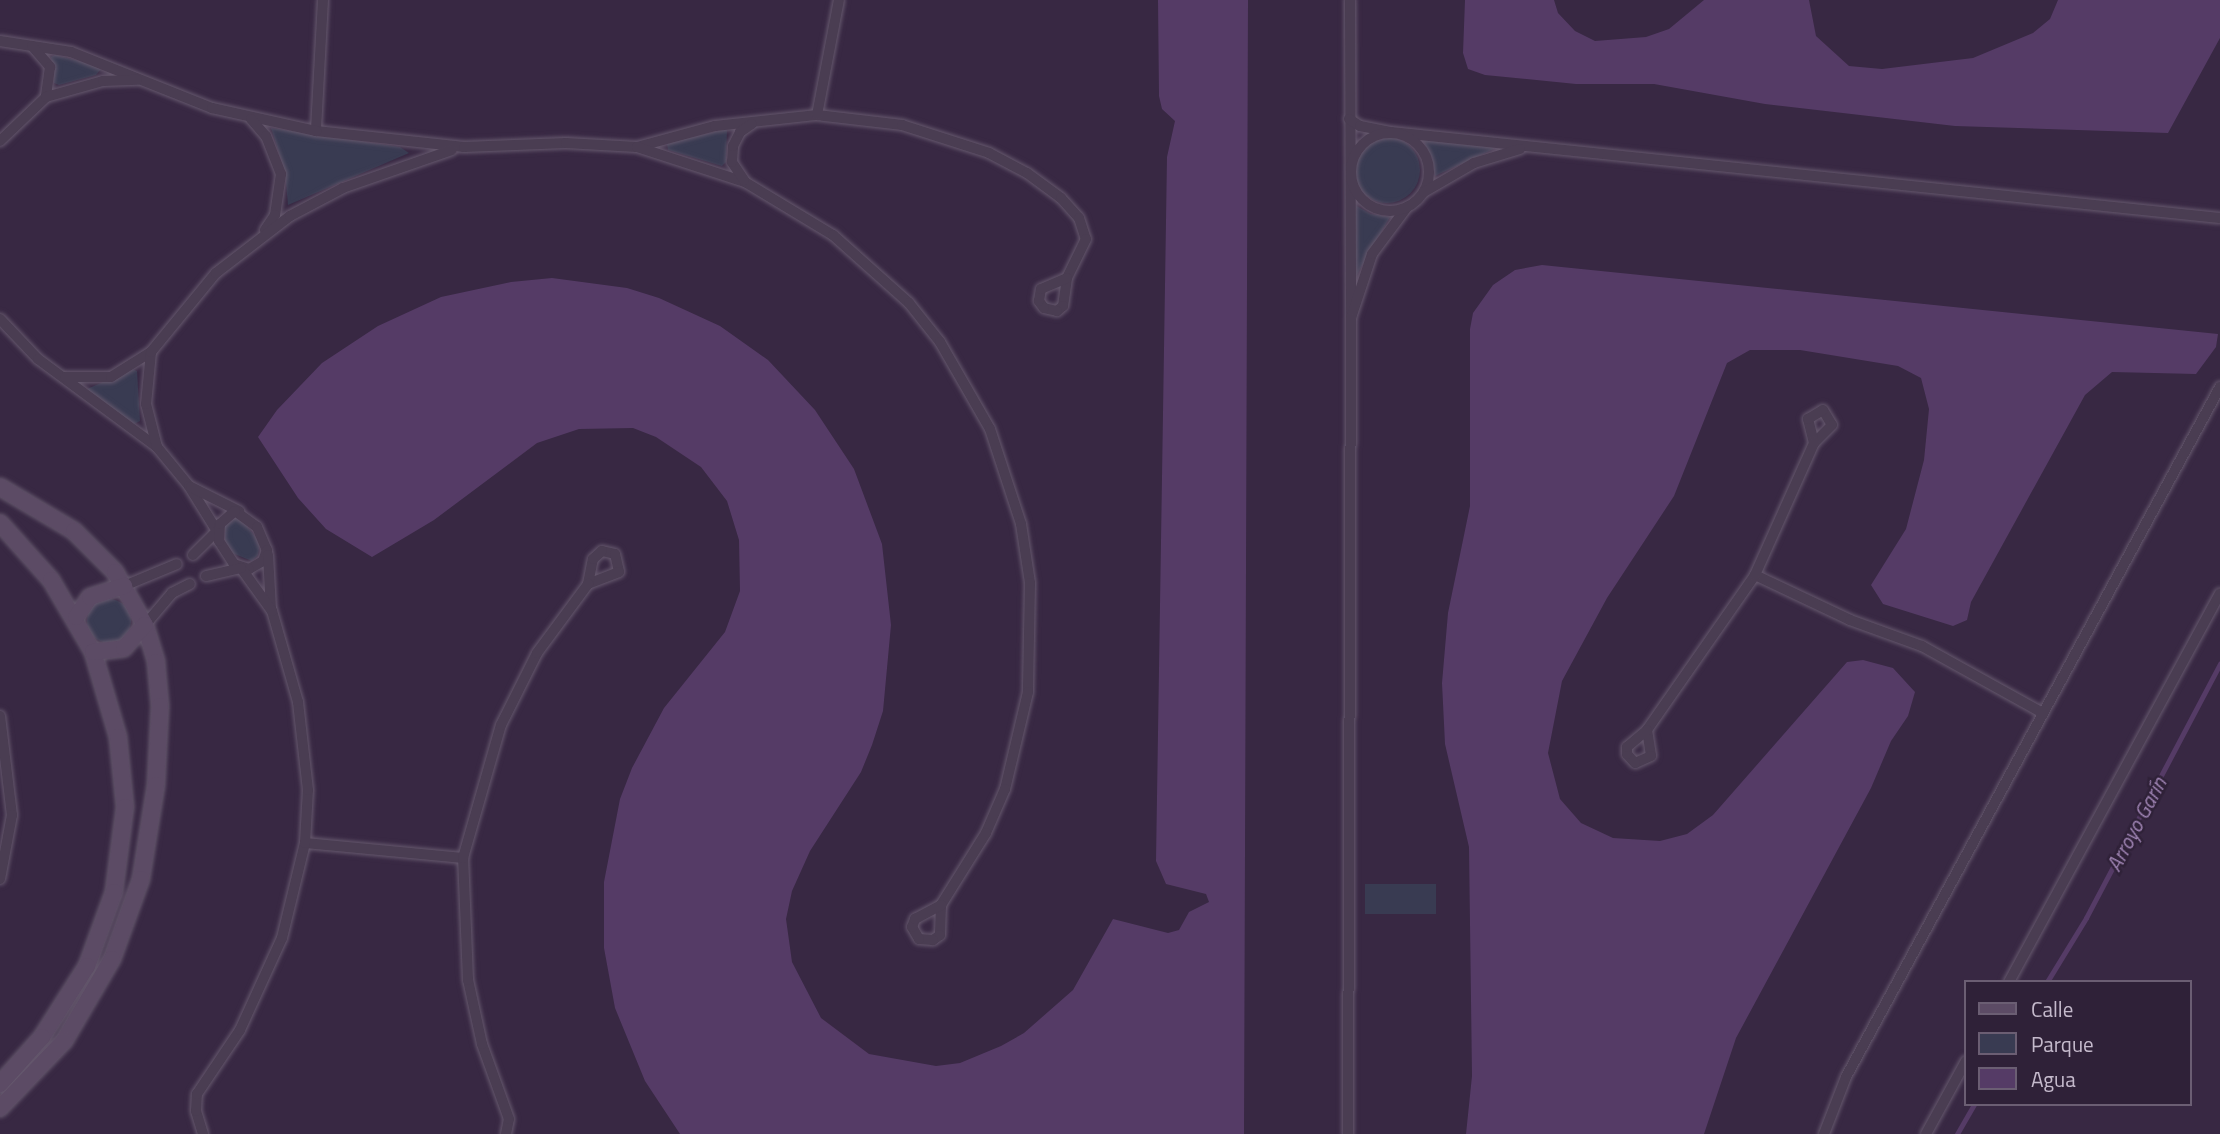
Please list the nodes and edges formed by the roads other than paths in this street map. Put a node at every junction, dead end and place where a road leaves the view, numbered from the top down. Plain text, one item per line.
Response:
1 (323, 0) edge
2 (839, 0) edge
3 (1350, 0) edge
4 (0, 41) edge
5 (30, 44) junction
6 (143, 80) junction
7 (46, 97) junction
8 (817, 115) junction
9 (251, 119) junction
10 (1349, 119) junction
11 (756, 121) junction
12 (316, 131) junction
13 (1391, 132) junction
14 (0, 141) edge
15 (464, 147) junction
16 (637, 147) junction
17 (1544, 147) junction
18 (1350, 170) junction
19 (745, 183) junction
20 (1423, 193) junction
21 (1407, 207) junction
22 (2220, 218) edge
23 (262, 235) junction
24 (1067, 278) dead end
25 (1351, 318) junction
26 (0, 319) edge
27 (150, 352) junction
28 (65, 377) junction
29 (2220, 387) edge
30 (1814, 443) dead end
31 (157, 447) junction
32 (188, 486) junction
33 (0, 488) edge
34 (240, 512) junction
35 (0, 523) edge
36 (217, 531) junction
37 (267, 550) junction
38 (193, 555) dead end
39 (177, 564) dead end
40 (241, 568) junction
41 (160, 572) junction
42 (1755, 575) junction
43 (206, 576) dead end
44 (190, 583) dead end
45 (588, 584) dead end
46 (124, 586) junction
47 (172, 593) junction
48 (2220, 594) edge
49 (272, 611) junction
50 (76, 617) junction
51 (145, 625) junction
52 (93, 652) junction
53 (2043, 713) junction
54 (0, 716) edge
55 (1647, 730) dead end
56 (305, 843) junction
57 (463, 858) junction
58 (0, 879) edge
59 (941, 905) dead end
60 (2010, 980) edge
61 (1965, 1063) edge
62 (0, 1084) edge
63 (0, 1108) edge
64 (509, 1119) junction
65 (203, 1134) edge
66 (506, 1134) edge
67 (517, 1134) edge
68 (1348, 1134) edge
69 (1824, 1134) edge
70 (1926, 1134) edge

1 - 12 street
2 - 8 street
3 - 10 street
4 - 5 street
5 - 6 street
5 - 7 street
6 - 7 street
6 - 9 street
7 - 14 street
8 - 11 street
8 - 24 street
9 - 12 street
9 - 23 street
10 - 13 street
10 - 18 street
11 - 16 street
11 - 19 street
12 - 15 street
13 - 17 street
13 - 18 street
13 - 20 street
15 - 16 street
15 - 23 street
16 - 19 street
17 - 20 street
17 - 22 street
18 - 21 street
18 - 25 street
19 - 59 street
20 - 21 street
21 - 25 street
23 - 27 street
25 - 68 street
26 - 28 street
27 - 28 street
27 - 31 street
28 - 31 street
29 - 53 street
30 - 42 street
31 - 32 street
32 - 34 street
32 - 36 street
33 - 46 street
34 - 36 street
34 - 37 street
35 - 50 street
36 - 38 street
36 - 40 street
37 - 40 street
37 - 49 street
39 - 41 street
40 - 43 street
40 - 49 street
41 - 46 street
41 - 47 street
42 - 53 street
42 - 55 street
44 - 47 street
45 - 57 street
46 - 50 street
46 - 51 street
47 - 51 street
48 - 60 street
49 - 56 street
50 - 52 street
51 - 52 street
51 - 63 street
52 - 62 street
53 - 69 street
54 - 58 street
56 - 57 street
56 - 65 street
57 - 64 street
61 - 70 street
64 - 66 street
64 - 67 street

